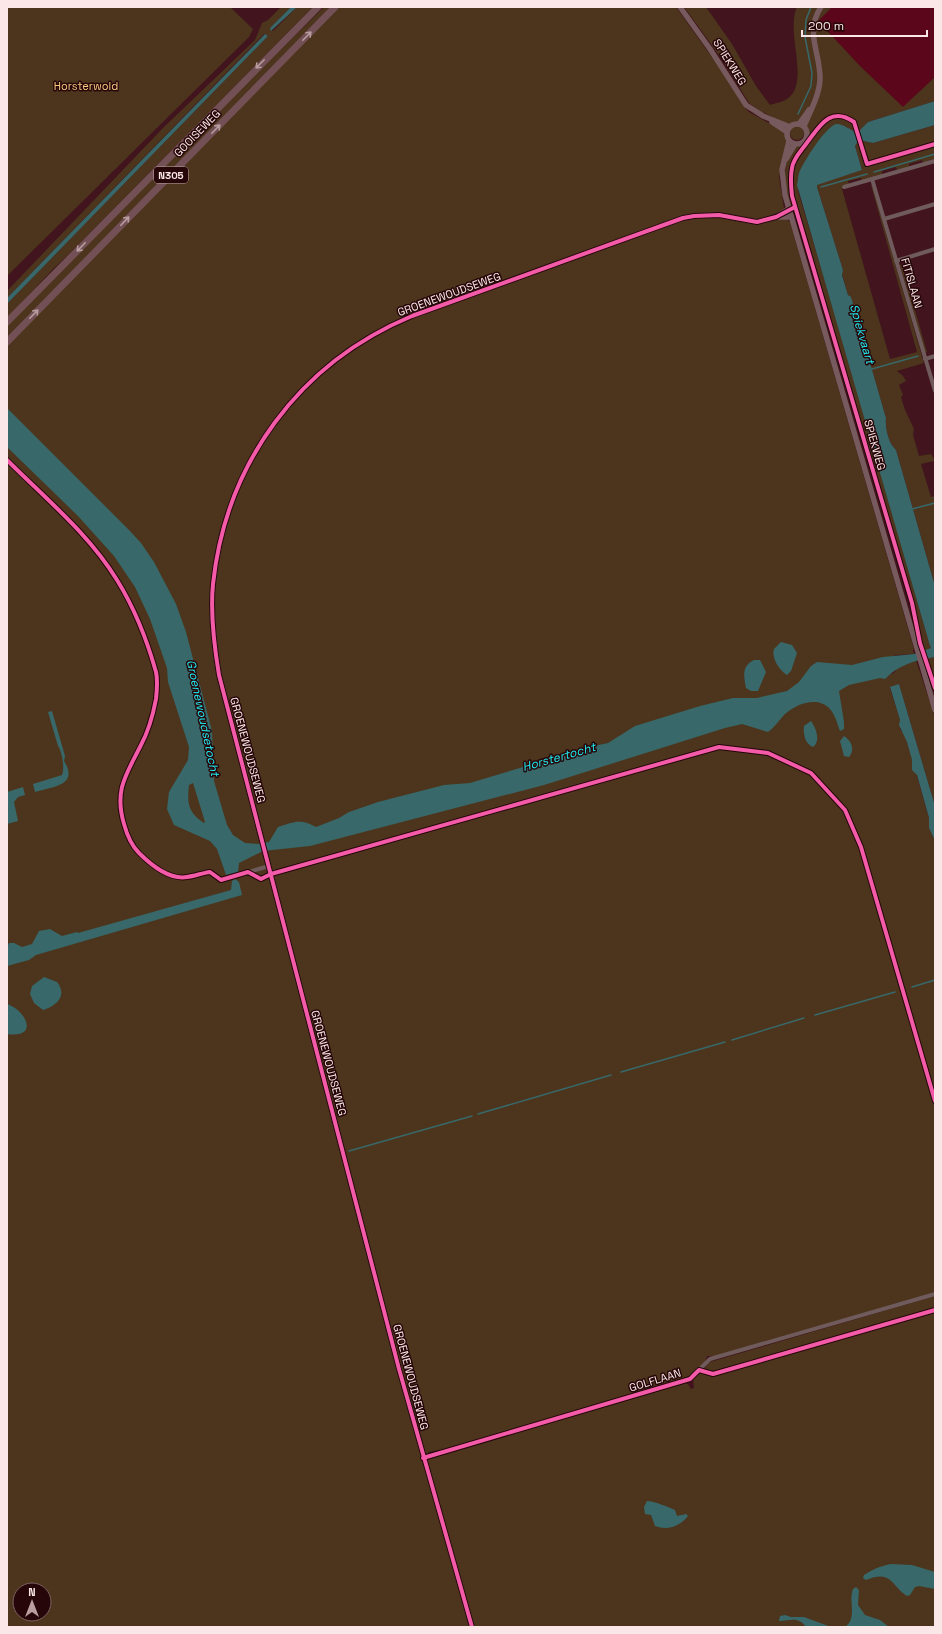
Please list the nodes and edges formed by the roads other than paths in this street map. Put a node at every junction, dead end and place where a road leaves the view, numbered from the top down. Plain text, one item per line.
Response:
1 (318, 7) edge
2 (336, 7) edge
3 (680, 7) edge
4 (821, 7) edge
5 (801, 125) junction
6 (789, 129) junction
7 (789, 141) junction
8 (795, 144) junction
9 (935, 161) edge
10 (783, 164) junction
11 (872, 179) junction
12 (844, 187) dead end
13 (935, 204) edge
14 (788, 209) junction
15 (776, 217) junction
16 (791, 217) junction
17 (884, 219) junction
18 (935, 249) edge
19 (896, 261) junction
20 (7, 322) edge
21 (7, 342) edge
22 (935, 356) edge
23 (924, 359) junction
24 (935, 392) edge
25 (935, 710) edge
26 (269, 866) junction
27 (221, 880) dead end
28 (935, 1294) edge
29 (423, 1458) junction
30 (472, 1627) edge

1 -> 20 highway, GOOISEWEG / N305
21 -> 2 highway, GOOISEWEG / N305
3 - 6 street, SPIEKWEG
4 - 5 street
5 - 6 street
5 - 8 street
6 - 7 street
7 - 8 street
7 - 10 street, SPIEKWEG
8 - 10 street, SPIEKWEG
9 - 11 street
10 - 14 street, SPIEKWEG
11 - 12 street
11 - 17 street, FITISLAAN
13 - 17 street
14 - 15 street, GROENEWOUDSEWEG
14 - 16 street, SPIEKWEG
15 - 16 street, GROENEWOUDSEWEG
15 - 26 street, GROENEWOUDSEWEG
16 - 25 street, SPIEKWEG
17 - 19 street, FITISLAAN
18 - 19 street
19 - 23 street, FITISLAAN
22 - 23 street
23 - 24 street, FITISLAAN
26 - 27 street
26 - 29 street, GROENEWOUDSEWEG
28 - 29 street, GOLFLAAN
29 - 30 street, GROENEWOUDSEWEG

